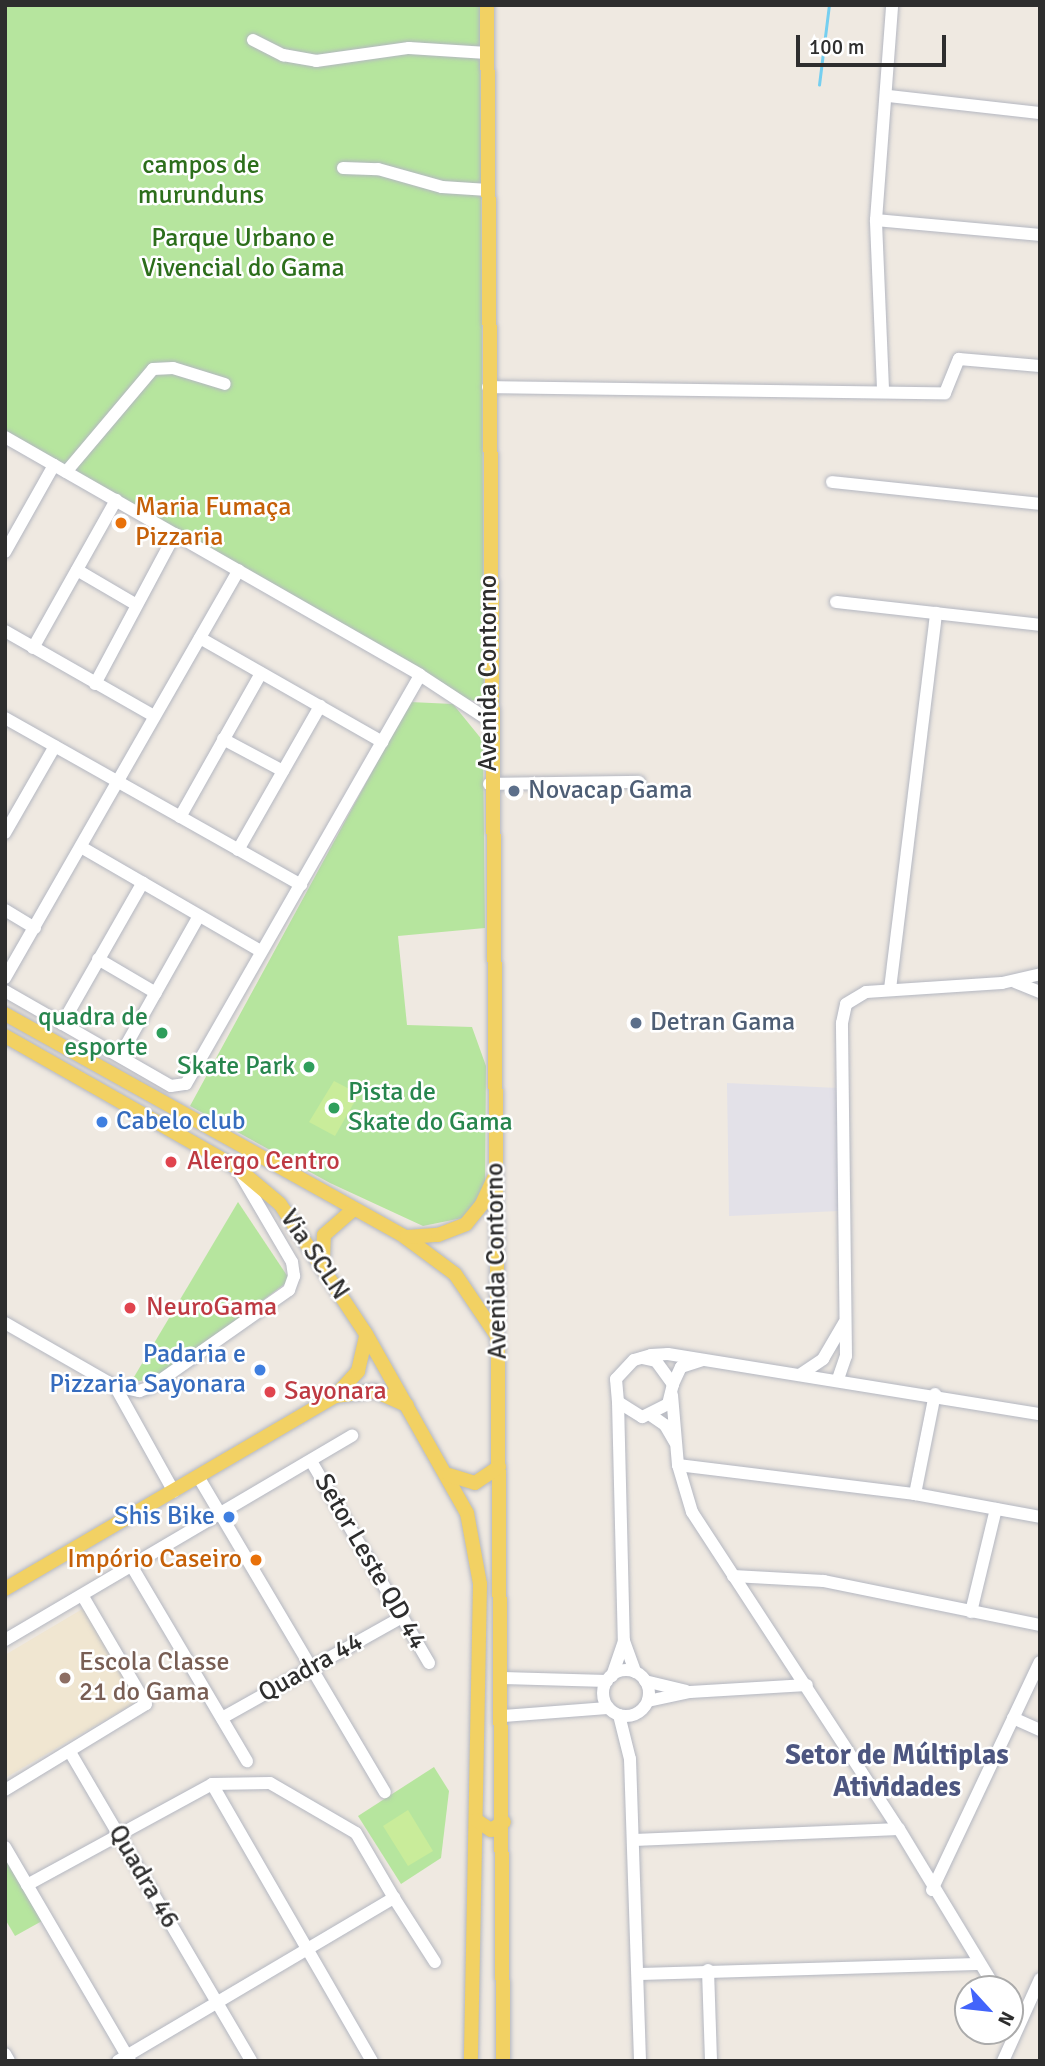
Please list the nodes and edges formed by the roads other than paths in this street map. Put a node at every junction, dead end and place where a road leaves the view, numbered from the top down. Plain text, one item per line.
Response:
1 (487, 5) edge
2 (891, 5) edge
3 (253, 40) dead end
4 (487, 52) junction
5 (888, 96) junction
6 (1040, 113) edge
7 (343, 168) dead end
8 (488, 190) junction
9 (876, 220) junction
10 (1040, 235) edge
11 (1040, 366) edge
12 (225, 384) dead end
13 (488, 387) junction
14 (883, 389) junction
15 (5, 437) edge
16 (60, 468) junction
17 (832, 482) dead end
18 (116, 500) junction
19 (1040, 503) edge
20 (11, 529) edge
21 (175, 534) junction
22 (5, 552) edge
23 (77, 570) junction
24 (239, 570) junction
25 (836, 602) dead end
26 (137, 605) junction
27 (936, 613) junction
28 (1040, 625) edge
29 (5, 631) edge
30 (200, 638) junction
31 (33, 648) junction
32 (261, 673) junction
33 (420, 675) junction
34 (95, 684) junction
35 (320, 706) junction
36 (154, 716) junction
37 (5, 718) edge
38 (490, 721) junction
39 (223, 739) junction
40 (382, 742) junction
41 (55, 746) junction
42 (283, 771) junction
43 (117, 781) junction
44 (639, 782) dead end
45 (489, 785) junction
46 (180, 817) junction
47 (7, 828) edge
48 (81, 847) junction
49 (238, 850) junction
50 (143, 882) junction
51 (301, 885) junction
52 (5, 910) edge
53 (199, 916) junction
54 (35, 928) junction
55 (260, 950) junction
56 (98, 959) junction
57 (1040, 974) edge
58 (5, 978) edge
59 (1014, 982) junction
60 (890, 989) junction
61 (5, 991) edge
62 (1040, 992) edge
63 (156, 993) junction
64 (5, 1014) edge
65 (62, 1024) junction
66 (5, 1035) edge
67 (120, 1056) junction
68 (185, 1115) junction
69 (210, 1129) junction
70 (177, 1133) junction
71 (199, 1146) junction
72 (236, 1167) junction
73 (496, 1173) junction
74 (353, 1210) junction
75 (405, 1237) junction
76 (323, 1264) junction
77 (846, 1317) junction
78 (5, 1323) edge
79 (366, 1334) junction
80 (497, 1337) junction
81 (642, 1358) junction
82 (706, 1359) junction
83 (801, 1374) junction
84 (838, 1379) junction
85 (115, 1386) junction
86 (672, 1389) junction
87 (935, 1394) junction
88 (335, 1396) junction
89 (618, 1402) junction
90 (408, 1406) junction
91 (1040, 1414) edge
92 (647, 1416) junction
93 (619, 1434) junction
94 (352, 1436) dead end
95 (676, 1446) junction
96 (311, 1461) junction
97 (678, 1465) junction
98 (499, 1467) junction
99 (449, 1475) junction
100 (199, 1478) junction
101 (174, 1492) junction
102 (915, 1494) junction
103 (996, 1509) junction
104 (220, 1514) junction
105 (1040, 1517) edge
106 (131, 1566) junction
107 (733, 1576) junction
108 (5, 1589) edge
109 (82, 1595) junction
110 (971, 1612) junction
111 (400, 1618) junction
112 (1040, 1625) edge
113 (5, 1640) edge
114 (624, 1641) junction
115 (1040, 1662) edge
116 (429, 1663) dead end
117 (311, 1668) junction
118 (635, 1672) junction
119 (503, 1678) junction
120 (609, 1678) junction
121 (645, 1681) junction
122 (807, 1685) junction
123 (690, 1692) junction
124 (648, 1701) junction
125 (614, 1711) junction
126 (639, 1712) junction
127 (503, 1716) junction
128 (222, 1718) junction
129 (1013, 1718) junction
130 (1040, 1730) edge
131 (70, 1752) junction
132 (630, 1759) junction
133 (247, 1761) dead end
134 (212, 1784) junction
135 (5, 1790) edge
136 (385, 1792) dead end
137 (476, 1820) junction
138 (503, 1822) junction
139 (898, 1829) junction
140 (119, 1833) junction
141 (634, 1840) junction
142 (5, 1847) edge
143 (27, 1885) junction
144 (932, 1889) junction
145 (394, 1898) junction
146 (308, 1949) junction
147 (435, 1962) dead end
148 (979, 1964) junction
149 (708, 1970) junction
150 (638, 1974) junction
151 (986, 1975) edge
152 (1040, 1979) edge
153 (216, 2003) junction
154 (1024, 2014) edge
155 (1010, 2045) edge
156 (5, 2054) edge
157 (125, 2059) edge
158 (9, 2061) edge
159 (251, 2061) edge
160 (372, 2061) edge
161 (471, 2061) edge
162 (503, 2061) edge
163 (640, 2061) edge
164 (711, 2061) edge
165 (1003, 2061) edge

1 - 4 main road, Avenida Contorno
2 - 5 street
3 - 4 street
4 - 8 main road, Avenida Contorno
5 - 6 street
5 - 9 street
7 - 8 street
8 - 13 main road, Avenida Contorno
9 - 10 street
9 - 14 street
11 - 14 street
12 - 16 street
13 - 14 street
13 - 38 main road, Avenida Contorno
15 - 16 street
16 - 18 street
16 - 20 street
17 - 19 street
18 - 21 street
18 - 23 street
20 - 22 street
21 - 24 street
21 - 26 street
23 - 26 street
23 - 31 street
24 - 30 street
24 - 33 street
25 - 27 street
26 - 34 street
27 - 28 street
27 - 60 street
29 - 31 street
30 - 32 street
30 - 36 street
31 - 34 street
32 - 35 street
32 - 39 street
33 - 38 street
33 - 40 street
34 - 36 street
35 - 40 street
35 - 42 street
36 - 43 street
37 - 41 street
38 - 45 main road, Avenida Contorno
39 - 42 street
39 - 46 street
40 - 51 street
41 - 43 street
41 - 47 street
42 - 49 street
43 - 46 street
43 - 48 street
44 - 45 street
45 - 73 main road, Avenida Contorno
46 - 49 street
48 - 50 street
48 - 54 street
49 - 51 street
50 - 53 street
50 - 56 street
51 - 55 street
52 - 54 street
53 - 55 street
53 - 63 street
54 - 58 street
55 - 67 street
56 - 63 street
56 - 65 street
57 - 59 street
59 - 60 street
59 - 62 street
60 - 77 street
61 - 65 street
63 - 67 street
64 - 68 main road, Via SCLN
65 - 67 street
66 - 70 main road, Via SCLN
68 - 69 main road, Via SCLN
68 - 70 main road
69 - 71 main road
69 - 74 main road, Via SCLN
70 - 71 main road, Via SCLN
71 - 72 main road, Via SCLN
72 - 76 main road, Via SCLN
72 - 85 street
73 - 75 main road
73 - 80 main road, Avenida Contorno
74 - 75 main road, Via SCLN
74 - 76 main road
75 - 80 main road, Via SCLN
76 - 79 main road, Via SCLN
77 - 83 street
77 - 84 street
78 - 85 street
79 - 88 main road
79 - 90 main road, Via SCLN
80 - 98 main road, Avenida Contorno
81 - 82 street
81 - 86 street
81 - 89 street
82 - 83 street
82 - 86 street
83 - 84 street
84 - 87 street
85 - 101 street
86 - 92 street
86 - 95 street
87 - 91 street
87 - 102 street
88 - 90 main road
88 - 100 main road
89 - 92 street
89 - 93 street
90 - 99 main road, Via SCLN
92 - 93 street
92 - 95 street
93 - 114 street
94 - 96 street
95 - 97 street
96 - 104 street
96 - 111 street, Setor Leste QD 44
97 - 102 street
97 - 107 street
98 - 99 main road
98 - 119 main road, Avenida Contorno
99 - 137 main road, Via SCLN
100 - 101 main road
100 - 104 street
101 - 108 main road
102 - 103 street
103 - 105 street
103 - 110 street
104 - 106 street
104 - 117 street
106 - 109 street
106 - 128 street
107 - 110 street
107 - 122 street
109 - 113 street
109 - 131 street
110 - 112 street
111 - 116 street, Setor Leste QD 44
111 - 117 street, Quadra 44
114 - 118 street
114 - 120 street
115 - 129 street
117 - 128 street, Quadra 44
117 - 136 street
118 - 120 street
118 - 121 street
119 - 120 street
119 - 127 main road, Avenida Contorno
120 - 125 street
121 - 123 street
121 - 124 street
122 - 123 street
122 - 139 street
123 - 124 street
124 - 126 street
125 - 126 street
125 - 127 street
125 - 132 street
126 - 132 street
127 - 138 main road, Avenida Contorno
128 - 133 street
129 - 130 street
129 - 144 street
131 - 135 street
131 - 140 street, Quadra 46
132 - 141 street
134 - 140 street
134 - 145 street
134 - 146 street
137 - 138 main road
137 - 161 main road, Via SCLN
138 - 162 main road, Avenida Contorno
139 - 141 street
139 - 144 street
140 - 143 street
140 - 153 street, Quadra 46
141 - 150 street
142 - 143 street
143 - 157 street
144 - 148 street
145 - 146 street
145 - 147 street
146 - 153 street
146 - 160 street
148 - 149 street
148 - 151 street
149 - 150 street
149 - 164 street
150 - 163 street
152 - 154 street
153 - 157 street
153 - 159 street, Quadra 46
155 - 165 street
156 - 158 street

